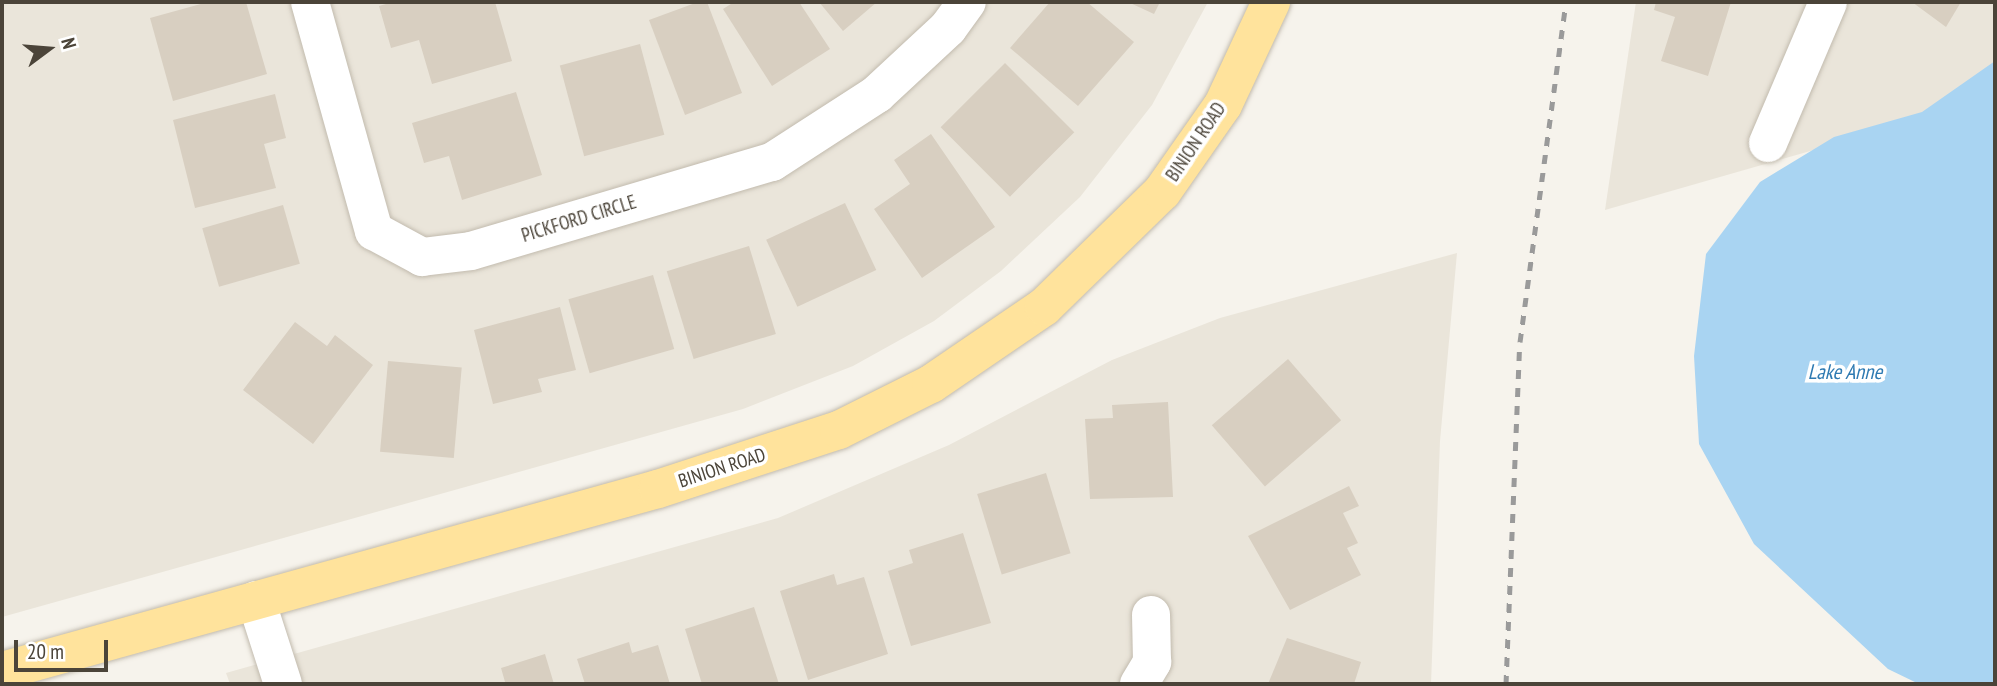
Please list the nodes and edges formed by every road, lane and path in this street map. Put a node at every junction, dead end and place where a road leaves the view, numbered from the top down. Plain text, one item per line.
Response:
1 (310, 2) edge
2 (967, 2) edge
3 (1271, 2) edge
4 (1828, 2) edge
5 (1768, 143) dead end
6 (256, 600) junction
7 (1151, 615) dead end
8 (2, 671) edge
9 (283, 684) edge
10 (1139, 684) edge

1 - 2 street, PICKFORD CIRCLE
3 - 6 main road, BINION ROAD
4 - 5 street
6 - 8 main road, BINION ROAD
6 - 9 street
7 - 10 street

